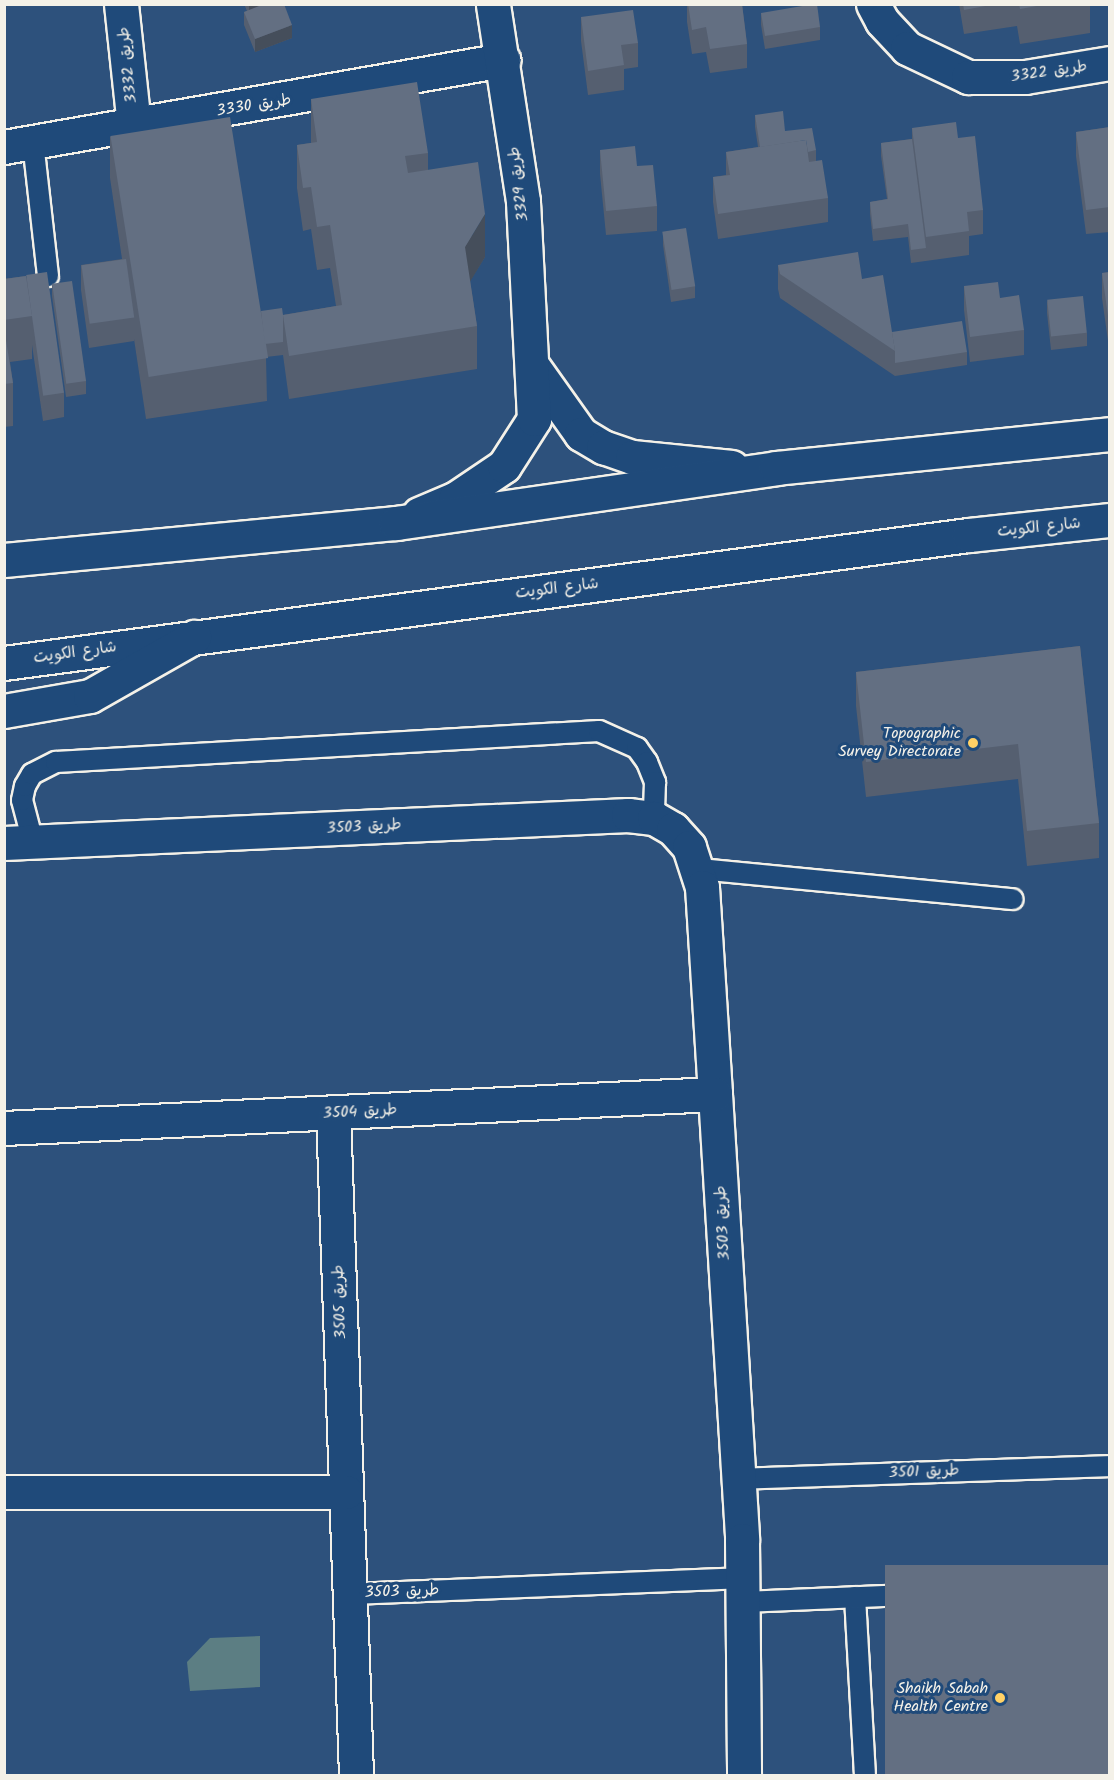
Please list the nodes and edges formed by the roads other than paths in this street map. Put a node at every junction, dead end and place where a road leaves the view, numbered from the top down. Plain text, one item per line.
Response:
1 (121, 4) edge
2 (493, 4) edge
3 (873, 4) edge
4 (503, 60) junction
5 (1110, 63) edge
6 (134, 125) junction
7 (19, 144) edge
8 (48, 276) edge
9 (531, 365) junction
10 (1110, 434) edge
11 (776, 468) junction
12 (1110, 520) edge
13 (396, 523) junction
14 (4, 560) edge
15 (194, 637) junction
16 (4, 663) edge
17 (4, 711) edge
18 (654, 818) junction
19 (19, 843) edge
20 (699, 869) junction
21 (1013, 899) dead end
22 (715, 1094) junction
23 (333, 1113) junction
24 (4, 1128) edge
25 (1110, 1466) edge
26 (738, 1479) junction
27 (4, 1492) edge
28 (346, 1492) junction
29 (742, 1590) junction
30 (349, 1594) junction
31 (924, 1594) edge
32 (855, 1598) junction
33 (356, 1776) edge
34 (744, 1776) edge
35 (865, 1776) edge

1 - 6 main road, طريق 3332
2 - 4 main road, طريق 3329
3 - 5 main road, طريق 3322
4 - 6 main road, طريق 3330
4 - 9 main road, طريق 3329
6 - 7 main road, طريق 3330
7 - 8 lane
9 - 11 main road
9 - 13 main road, طريق 3329
10 - 11 main road
11 - 13 main road
12 - 15 main road, شارع الكويت
13 - 14 main road
15 - 16 main road, شارع الكويت
15 - 17 main road
18 - 19 main road, طريق 3503
18 - 19 lane
18 - 20 main road, طريق 3503
20 - 21 lane
20 - 22 main road, طريق 3503
22 - 23 main road, طريق 3504
22 - 26 main road, طريق 3503
23 - 24 main road, طريق 3504
23 - 28 main road, طريق 3505
25 - 26 lane, طريق 3501
26 - 29 main road, طريق 3503
27 - 28 main road
28 - 30 main road, طريق 3505
29 - 30 lane, طريق 3503
29 - 32 lane
29 - 34 main road, طريق 3503
30 - 33 main road, طريق 3505
31 - 32 lane
32 - 35 lane

